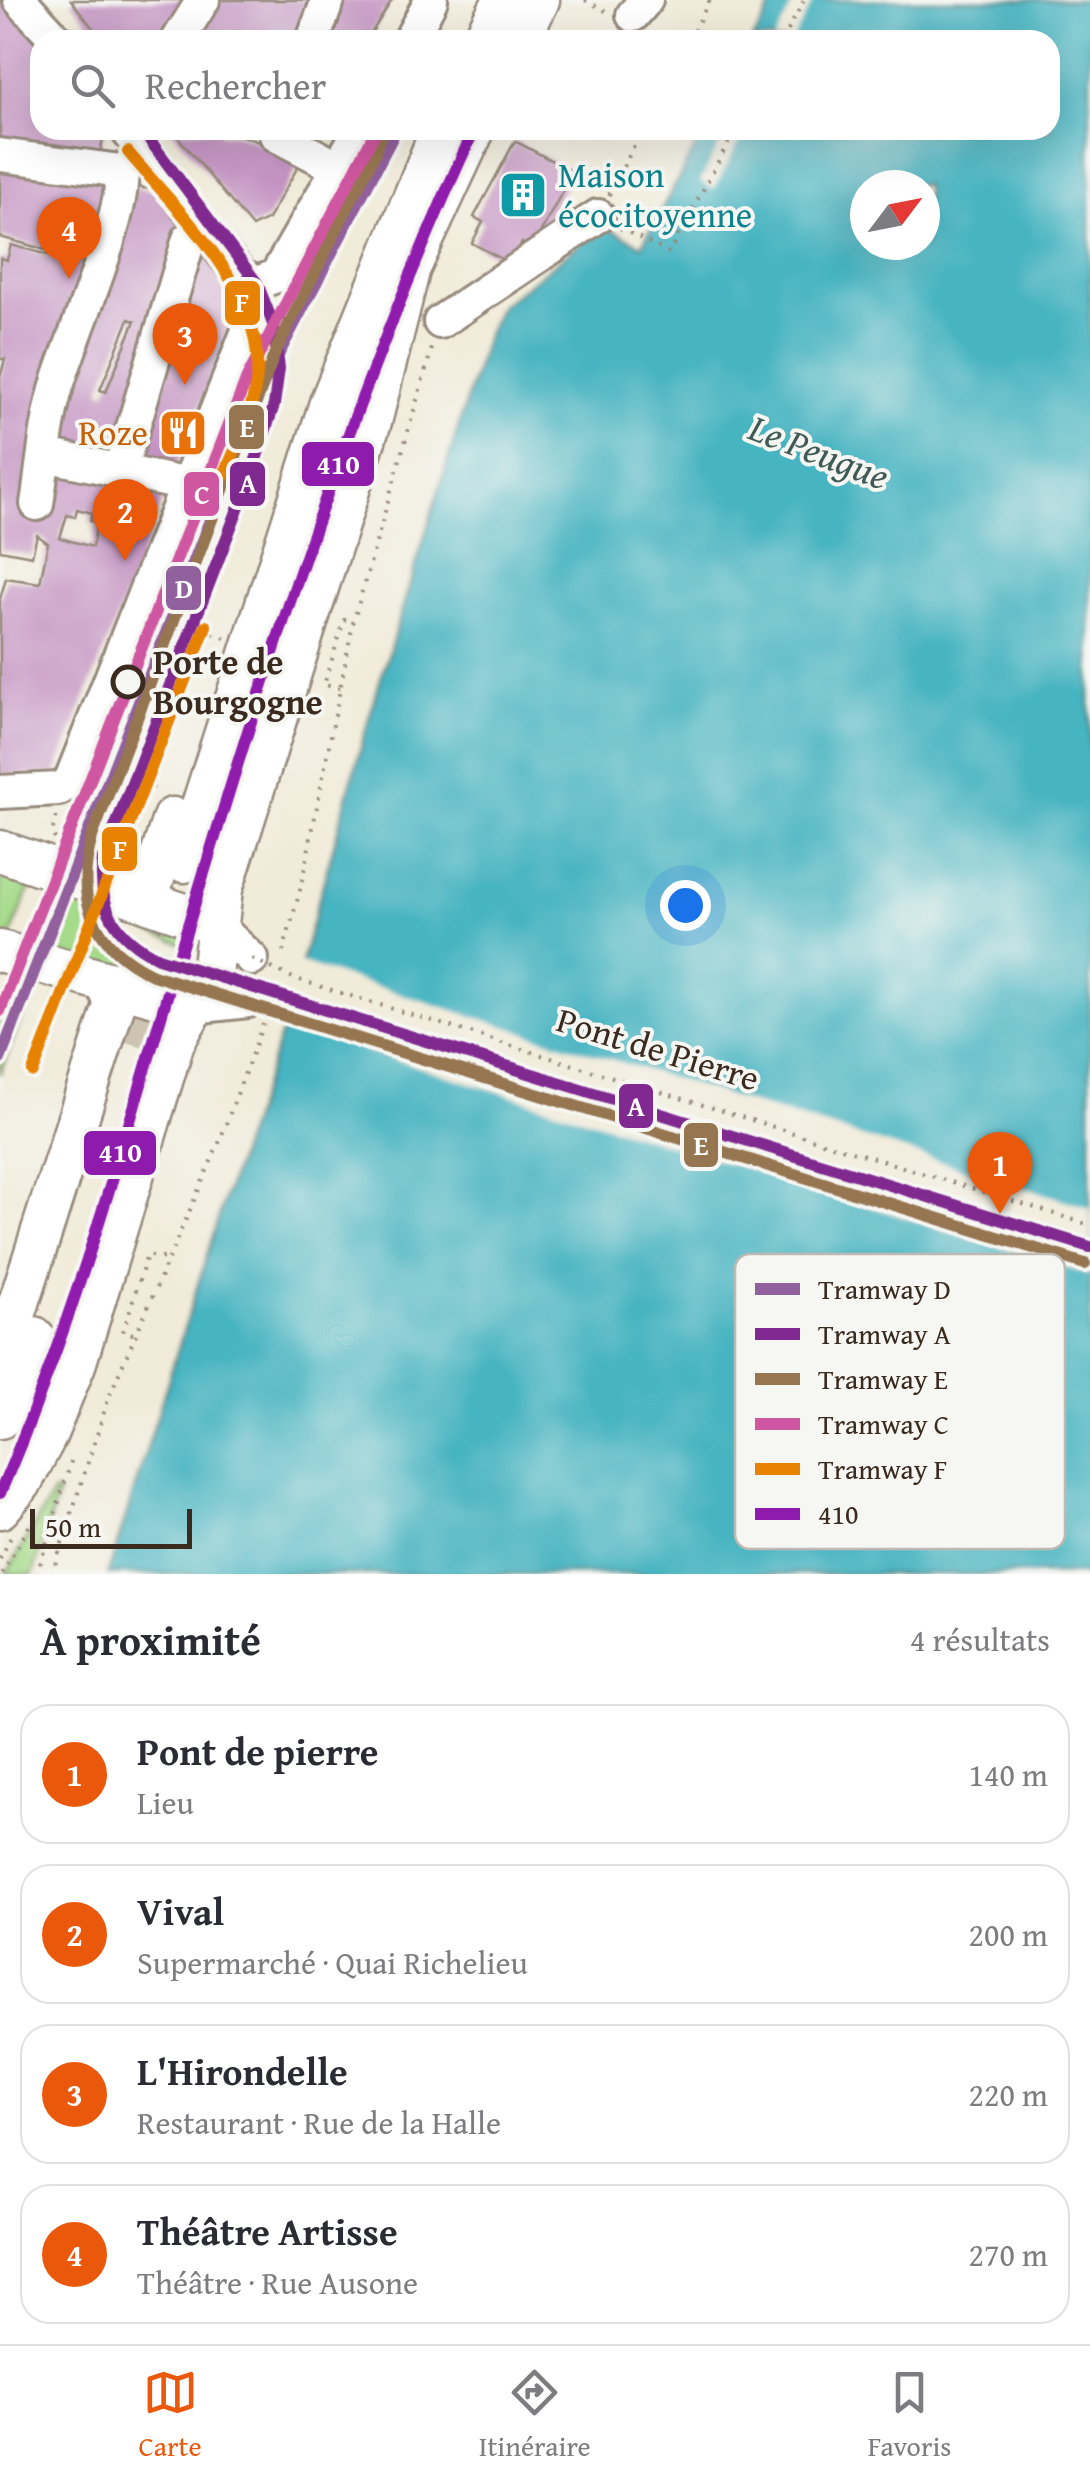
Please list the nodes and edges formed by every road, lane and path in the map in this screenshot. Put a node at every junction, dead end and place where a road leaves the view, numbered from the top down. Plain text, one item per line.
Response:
1 (20, 0) edge
2 (203, 0) edge
3 (328, 0) edge
4 (430, 0) edge
5 (539, 0) edge
6 (710, 0) edge
7 (804, 0) edge
8 (504, 24) edge
9 (48, 30) edge
10 (184, 30) edge
11 (317, 30) edge
12 (415, 30) edge
13 (694, 30) edge
14 (788, 30) edge
15 (287, 140) edge
16 (355, 140) edge
17 (438, 140) edge
18 (468, 140) edge
19 (637, 140) edge
20 (730, 140) edge
21 (131, 151) edge
22 (0, 155) edge
23 (340, 168) junction
24 (598, 216) joint
25 (203, 228) junction
26 (644, 241) dead end
27 (398, 259) junction
28 (241, 276) junction
29 (440, 322) joint
30 (45, 455) junction
31 (120, 471) junction
32 (188, 485) junction
33 (37, 504) dead end
34 (156, 611) dead end
35 (353, 623) junction
36 (229, 640) junction
37 (340, 688) junction
38 (100, 752) dead end
39 (0, 792) edge
40 (75, 794) junction
41 (148, 809) dead end
42 (66, 840) dead end
43 (0, 851) edge
44 (196, 866) tunnel mouth
45 (43, 884) dead end
46 (131, 894) junction
47 (216, 925) junction
48 (11, 947) edge
49 (268, 956) junction
50 (107, 984) junction
51 (193, 1007) junction
52 (255, 1012) joint
53 (1090, 1225) edge
54 (167, 1259) junction
55 (134, 1334) junction
56 (0, 1362) edge
57 (0, 1418) edge
58 (78, 1438) dead end
59 (0, 1493) edge
60 (0, 1508) edge
61 (37, 1574) edge
62 (52, 1574) edge

1 - 9 street
2 - 10 street
3 - 11 street
4 - 12 street
5 - 8 main road
6 - 13 path
7 - 14 path
15 - 23 street
16 - 23 street
17 - 27 main road
18 - 27 main road
19 - 24 path
20 - 26 path
21 - 22 street
21 - 25 street
21 - 30 street
23 - 28 street
24 - 29 street
25 - 28 street
25 - 31 street
27 - 36 main road
27 - 44 main road
27 - 47 main road
28 - 32 street
29 - 35 path
30 - 31 street
30 - 33 street
31 - 32 street
32 - 40 street
34 - 36 path
35 - 37 path
35 - 37 path
36 - 46 main road
37 - 49 path
38 - 41 path
39 - 40 street
40 - 42 path
43 - 46 main road
45 - 48 path
46 - 47 main road
47 - 49 street
47 - 51 main road
48 - 50 main road
49 - 53 path, Pont de Pierre, bridge
50 - 51 main road
50 - 56 main road
51 - 52 street
51 - 60 main road
52 - 54 path
54 - 55 path
54 - 55 path
55 - 62 path
57 - 59 main road
58 - 61 path

